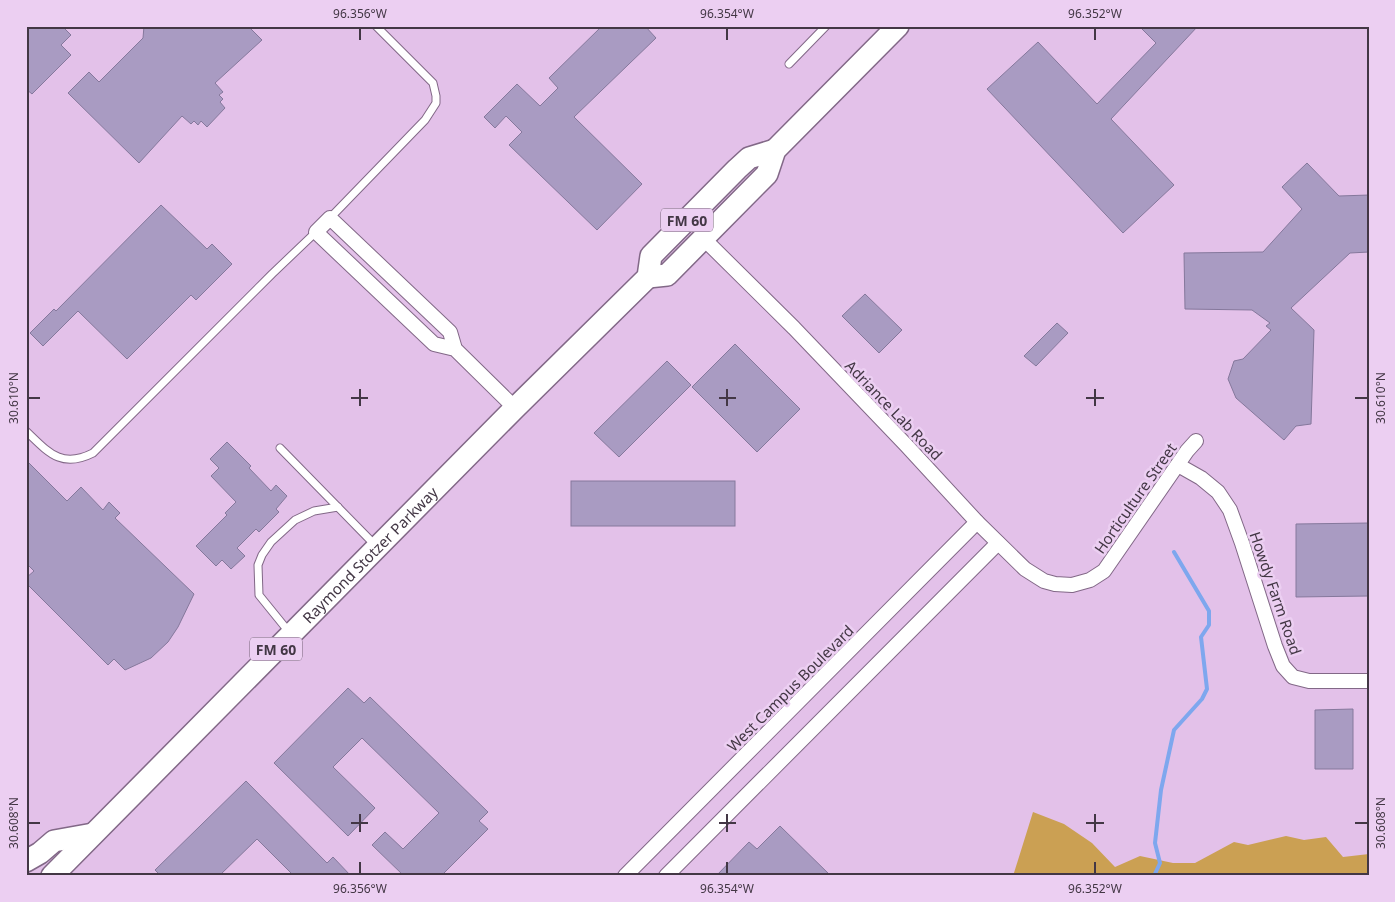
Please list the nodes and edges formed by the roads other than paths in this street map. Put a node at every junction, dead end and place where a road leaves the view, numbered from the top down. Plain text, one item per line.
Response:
1 (376, 26) edge
2 (826, 26) edge
3 (898, 26) edge
4 (790, 64) dead end
5 (775, 150) junction
6 (737, 169) junction
7 (330, 218) junction
8 (316, 232) junction
9 (703, 238) junction
10 (648, 277) junction
11 (455, 348) junction
12 (515, 408) junction
13 (26, 432) edge
14 (1196, 441) dead end
15 (280, 448) dead end
16 (1178, 465) junction
17 (338, 507) junction
18 (977, 522) junction
19 (998, 543) junction
20 (377, 547) junction
21 (1072, 585) joint
22 (291, 634) junction
23 (1369, 681) edge
24 (93, 834) junction
25 (26, 860) edge
26 (52, 876) edge
27 (626, 876) edge
28 (666, 876) edge

1 - 7 lane
2 - 4 lane
3 - 5 main road, Raymond Stotzer Parkway / FM 60
5 - 6 main road, Raymond Stotzer Parkway / FM 60
5 - 9 main road, Raymond Stotzer Parkway / FM 60
6 - 9 main road
6 - 10 main road, Raymond Stotzer Parkway / FM 60
7 - 8 street
7 - 11 street
8 - 11 street
8 - 13 lane
9 - 10 main road, Raymond Stotzer Parkway / FM 60
9 - 18 street, Adriance Lab Road
10 - 12 main road, Raymond Stotzer Parkway / FM 60
11 - 12 street
12 - 20 main road, Raymond Stotzer Parkway / FM 60
14 - 16 street, Horticulture Street
15 - 17 lane
16 - 21 street, Horticulture Street
16 - 23 street, Howdy Farm Road
17 - 20 lane
17 - 22 lane
18 - 19 street, Adriance Lab Road
18 - 27 street, West Campus Boulevard
19 - 21 street, Adriance Lab Road
19 - 28 street
20 - 22 main road, Raymond Stotzer Parkway / FM 60
22 - 24 main road, Raymond Stotzer Parkway / FM 60
24 - 25 main road
24 - 26 main road, Raymond Stotzer Parkway / FM 60

